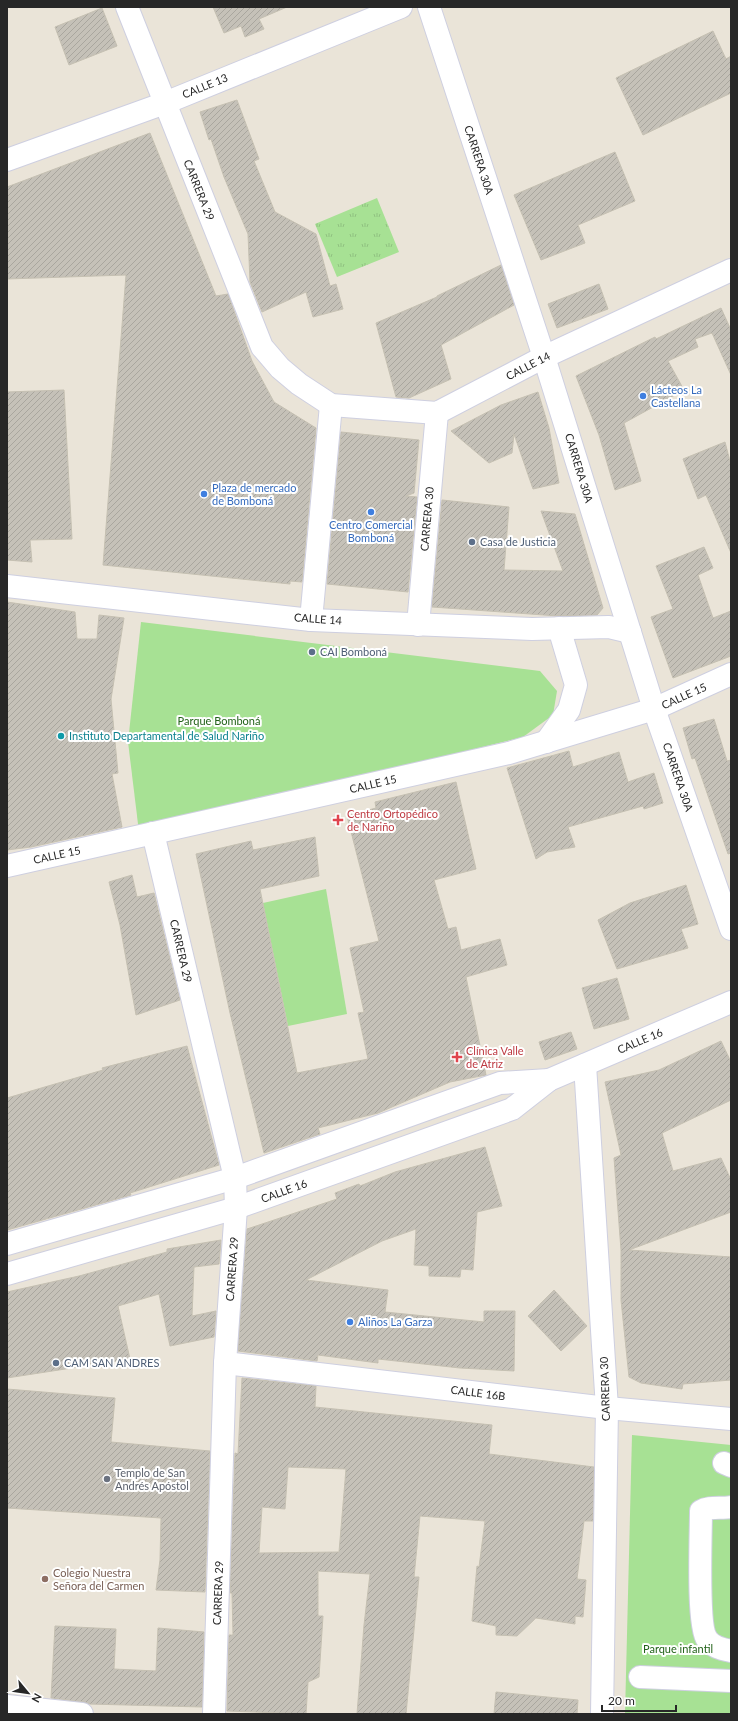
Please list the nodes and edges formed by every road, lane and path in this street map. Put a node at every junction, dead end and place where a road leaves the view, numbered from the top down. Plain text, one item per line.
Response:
1 (127, 7) edge
2 (401, 7) edge
3 (429, 7) edge
4 (165, 103) junction
5 (7, 160) edge
6 (731, 270) edge
7 (544, 357) junction
8 (330, 405) junction
9 (437, 413) junction
10 (7, 586) edge
11 (311, 620) junction
12 (418, 624) junction
13 (560, 628) junction
14 (630, 632) junction
15 (731, 674) edge
16 (654, 709) junction
17 (546, 742) junction
18 (154, 833) junction
19 (7, 866) edge
20 (731, 928) edge
21 (731, 1002) edge
22 (584, 1065) junction
23 (549, 1080) junction
24 (235, 1178) junction
25 (236, 1208) junction
26 (7, 1244) edge
27 (7, 1274) edge
28 (225, 1362) junction
29 (607, 1408) junction
30 (731, 1419) edge
31 (731, 1507) edge
32 (731, 1651) edge
33 (640, 1677) dead end
34 (731, 1681) edge
35 (7, 1706) edge
36 (82, 1714) edge
37 (214, 1714) edge
38 (602, 1714) edge

1 - 4 street, CARRERA 29
2 - 4 street, CALLE 13
3 - 7 street, CARRERA 30A
4 - 5 street, CALLE 13
4 - 8 street, CARRERA 29
6 - 7 street, CALLE 14
7 - 9 street, CALLE 14
7 - 14 street, CARRERA 30A
8 - 9 street
8 - 11 street
9 - 12 street, CARRERA 30
10 - 11 street, CALLE 14
11 - 12 street, CALLE 14
12 - 13 street, CALLE 14
13 - 14 street, CALLE 14
13 - 17 street
14 - 16 street, CARRERA 30A
15 - 16 street, CALLE 15
16 - 17 street, CALLE 15
16 - 20 street, CARRERA 30A
17 - 18 street, CALLE 15
18 - 19 street, CALLE 15
18 - 24 street, CARRERA 29
21 - 22 street, CALLE 16
22 - 23 street, CALLE 16
22 - 29 street, CARRERA 30
23 - 24 street, CALLE 16
23 - 25 street, CALLE 16
24 - 25 street, CARRERA 29
24 - 26 street, CALLE 16
25 - 27 street, CALLE 16
25 - 28 street, CARRERA 29
28 - 29 street, CALLE 16B
28 - 37 street, CARRERA 29
29 - 30 street, CALLE 16B
29 - 38 street, CARRERA 30
31 - 32 street
33 - 34 street
35 - 36 street

